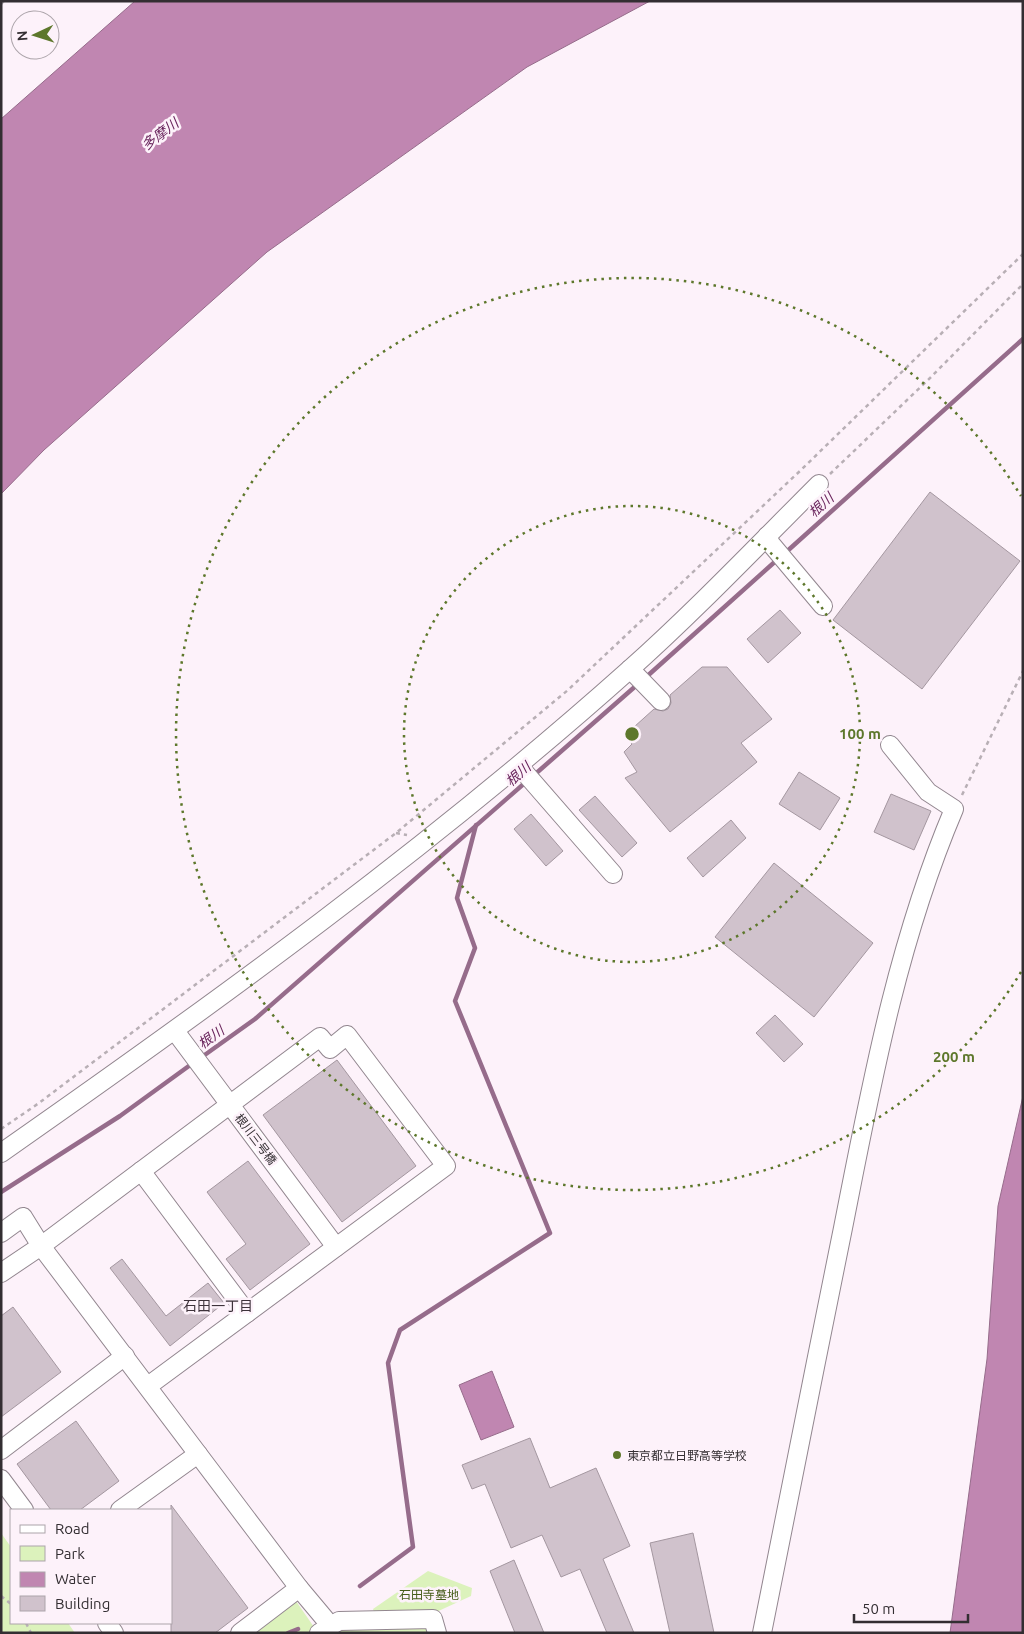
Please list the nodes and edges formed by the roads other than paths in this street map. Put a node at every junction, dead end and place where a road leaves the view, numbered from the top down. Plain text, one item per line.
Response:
1 (819, 484) road end
2 (772, 542) junction
3 (823, 606) dead end
4 (633, 671) junction
5 (657, 696) dead end
6 (890, 745) dead end
7 (522, 770) junction
8 (613, 874) dead end
9 (175, 1031) junction
10 (230, 1105) junction
11 (1, 1153) edge
12 (141, 1172) junction
13 (1, 1233) edge
14 (41, 1246) junction
15 (336, 1247) junction
16 (1, 1273) edge
17 (247, 1313) junction
18 (125, 1356) junction
19 (148, 1386) junction
20 (1, 1450) edge
21 (198, 1454) junction
22 (1, 1479) edge
23 (23, 1509) edge
24 (121, 1509) edge
25 (299, 1588) junction
26 (324, 1629) edge
27 (240, 1633) edge
28 (437, 1633) edge
29 (762, 1633) edge

1 - 2 street
2 - 3 street
2 - 4 street
4 - 5 street
4 - 7 street
6 - 29 street
7 - 8 street
7 - 9 street
9 - 10 street, 根川三号橋
9 - 11 street
10 - 12 street
10 - 15 street, 根川三号橋
10 - 15 street
12 - 14 street
12 - 17 street
13 - 14 street
14 - 16 street
14 - 18 street
15 - 17 street
17 - 19 street
18 - 19 street
18 - 20 street
19 - 21 street
21 - 24 street
21 - 25 street
22 - 23 street
25 - 26 street
25 - 27 street
26 - 28 street

